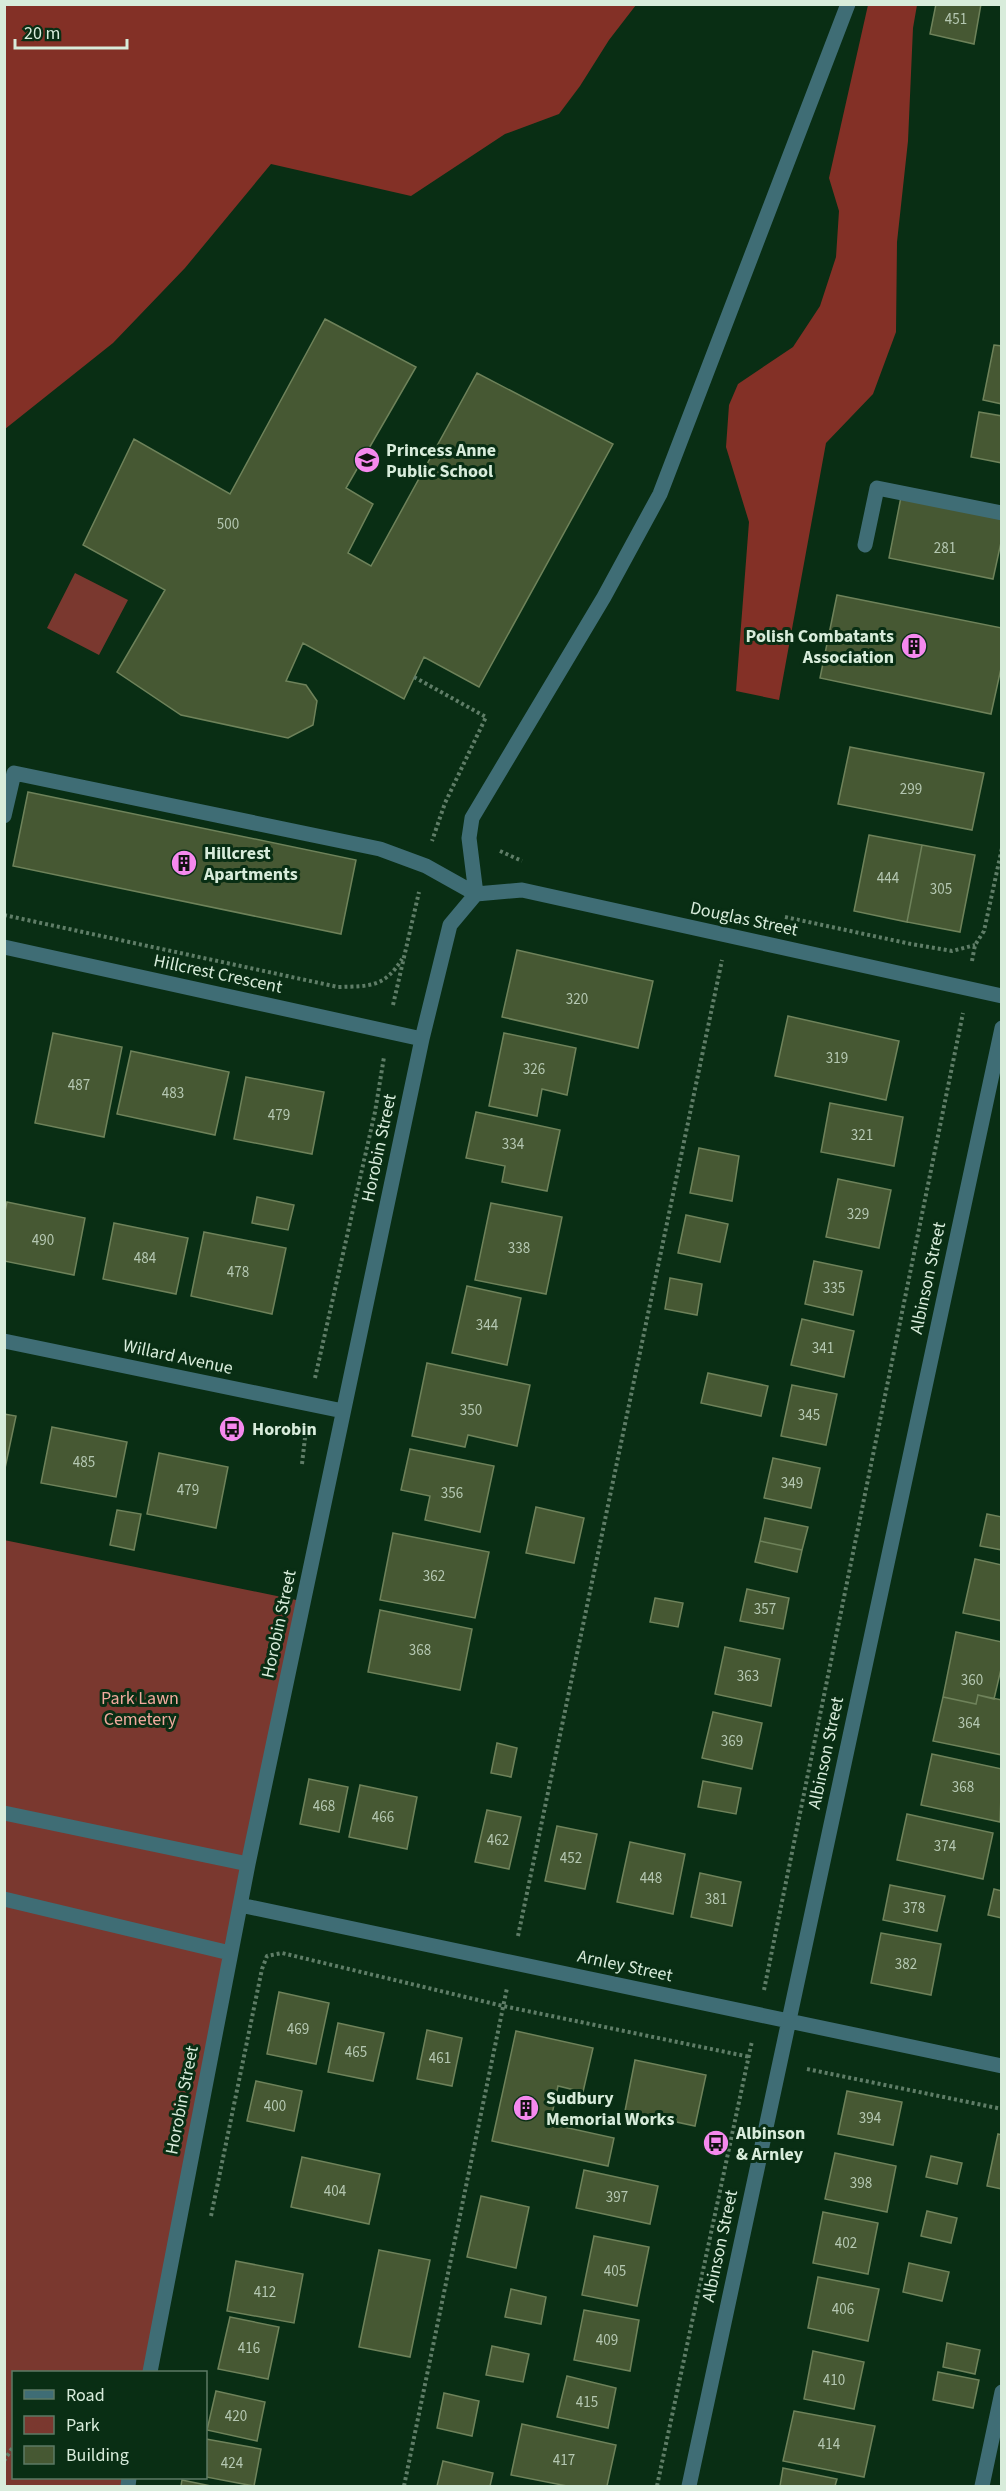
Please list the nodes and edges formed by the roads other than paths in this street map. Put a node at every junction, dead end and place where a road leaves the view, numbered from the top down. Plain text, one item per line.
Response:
1 (848, 4) edge
2 (1002, 513) edge
3 (865, 545) dead end
4 (4, 816) edge
5 (476, 894) junction
6 (4, 947) edge
7 (1002, 996) edge
8 (1002, 1028) edge
9 (422, 1039) junction
10 (4, 1341) edge
11 (343, 1411) junction
12 (4, 1813) edge
13 (248, 1864) junction
14 (4, 1899) edge
15 (240, 1905) junction
16 (230, 1953) junction
17 (789, 2021) junction
18 (1002, 2066) edge
19 (150, 2371) edge
20 (1002, 2392) edge
21 (689, 2487) edge
22 (982, 2487) edge

1 - 5 street
2 - 3 street
4 - 5 street
5 - 7 street, Douglas Street
5 - 9 street, Horobin Street
6 - 9 street, Hillcrest Crescent
8 - 17 street, Albinson Street
9 - 11 street, Horobin Street
10 - 11 street, Willard Avenue
11 - 13 street, Horobin Street
12 - 13 street
13 - 15 street, Horobin Street
14 - 16 street
15 - 16 street, Horobin Street
15 - 17 street, Arnley Street
16 - 19 street, Horobin Street
17 - 18 street, Arnley Street
17 - 21 street, Albinson Street
20 - 22 street

